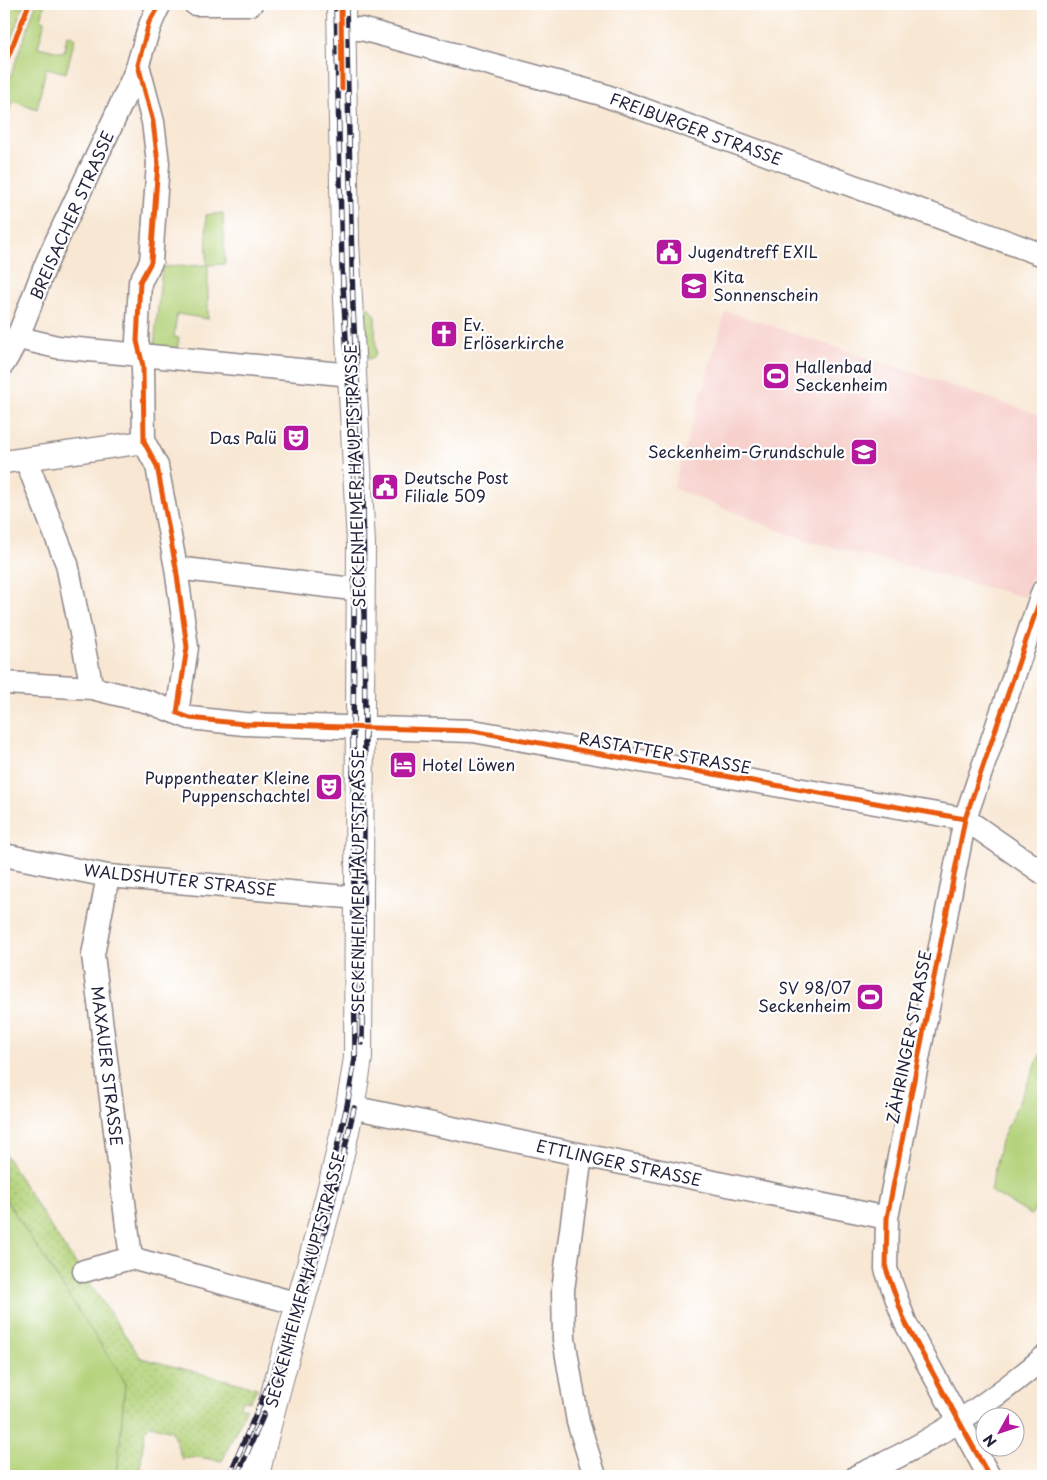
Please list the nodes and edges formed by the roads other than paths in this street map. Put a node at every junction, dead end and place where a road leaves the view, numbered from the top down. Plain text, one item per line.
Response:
1 (160, 4) edge
2 (195, 4) edge
3 (251, 4) edge
4 (341, 16) edge
5 (138, 66) junction
6 (1043, 255) edge
7 (19, 338) junction
8 (140, 354) junction
9 (4, 363) edge
10 (352, 375) junction
11 (144, 442) junction
12 (26, 460) junction
13 (4, 462) edge
14 (176, 568) junction
15 (360, 590) junction
16 (1043, 592) edge
17 (4, 683) edge
18 (92, 688) junction
19 (177, 713) junction
20 (359, 727) junction
21 (965, 819) junction
22 (4, 855) edge
23 (1043, 873) edge
24 (108, 876) junction
25 (358, 898) junction
26 (351, 1107) junction
27 (581, 1155) junction
28 (887, 1218) junction
29 (131, 1258) junction
30 (84, 1270) dead end
31 (299, 1304) junction
32 (1043, 1358) edge
33 (959, 1421) junction
34 (255, 1476) edge
35 (596, 1476) edge
36 (856, 1476) edge
37 (989, 1476) edge

1 - 5 street, BREISACHER STRASSE
2 - 3 street
4 - 6 street, FREIBURGER STRASSE
4 - 10 main road, SECKENHEIMER HAUPTSTRASSE
5 - 7 street, BREISACHER STRASSE
5 - 8 street
7 - 8 street
7 - 9 street, BREISACHER STRASSE
8 - 10 street
8 - 11 street
10 - 15 main road, SECKENHEIMER HAUPTSTRASSE
11 - 12 street
11 - 14 street
12 - 13 street
12 - 18 street
14 - 15 street
14 - 19 street
15 - 20 main road, SECKENHEIMER HAUPTSTRASSE
16 - 21 street, ZÄHRINGER STRASSE
17 - 18 street, RASTATTER STRASSE
18 - 19 street, RASTATTER STRASSE
19 - 20 street, RASTATTER STRASSE
20 - 21 street, RASTATTER STRASSE
20 - 25 main road, SECKENHEIMER HAUPTSTRASSE
21 - 23 street, RASTATTER STRASSE
21 - 28 street, ZÄHRINGER STRASSE
22 - 24 street, WALDSHUTER STRASSE
24 - 25 street, WALDSHUTER STRASSE
24 - 29 street, MAXAUER STRASSE
25 - 26 main road, SECKENHEIMER HAUPTSTRASSE
26 - 27 street, ETTLINGER STRASSE
26 - 31 main road, SECKENHEIMER HAUPTSTRASSE
27 - 28 street, ETTLINGER STRASSE
27 - 35 street
28 - 33 street, ZÄHRINGER STRASSE
29 - 30 street
29 - 31 street
31 - 34 main road, SECKENHEIMER HAUPTSTRASSE
32 - 33 street
33 - 36 street
33 - 37 street, ZÄHRINGER STRASSE

